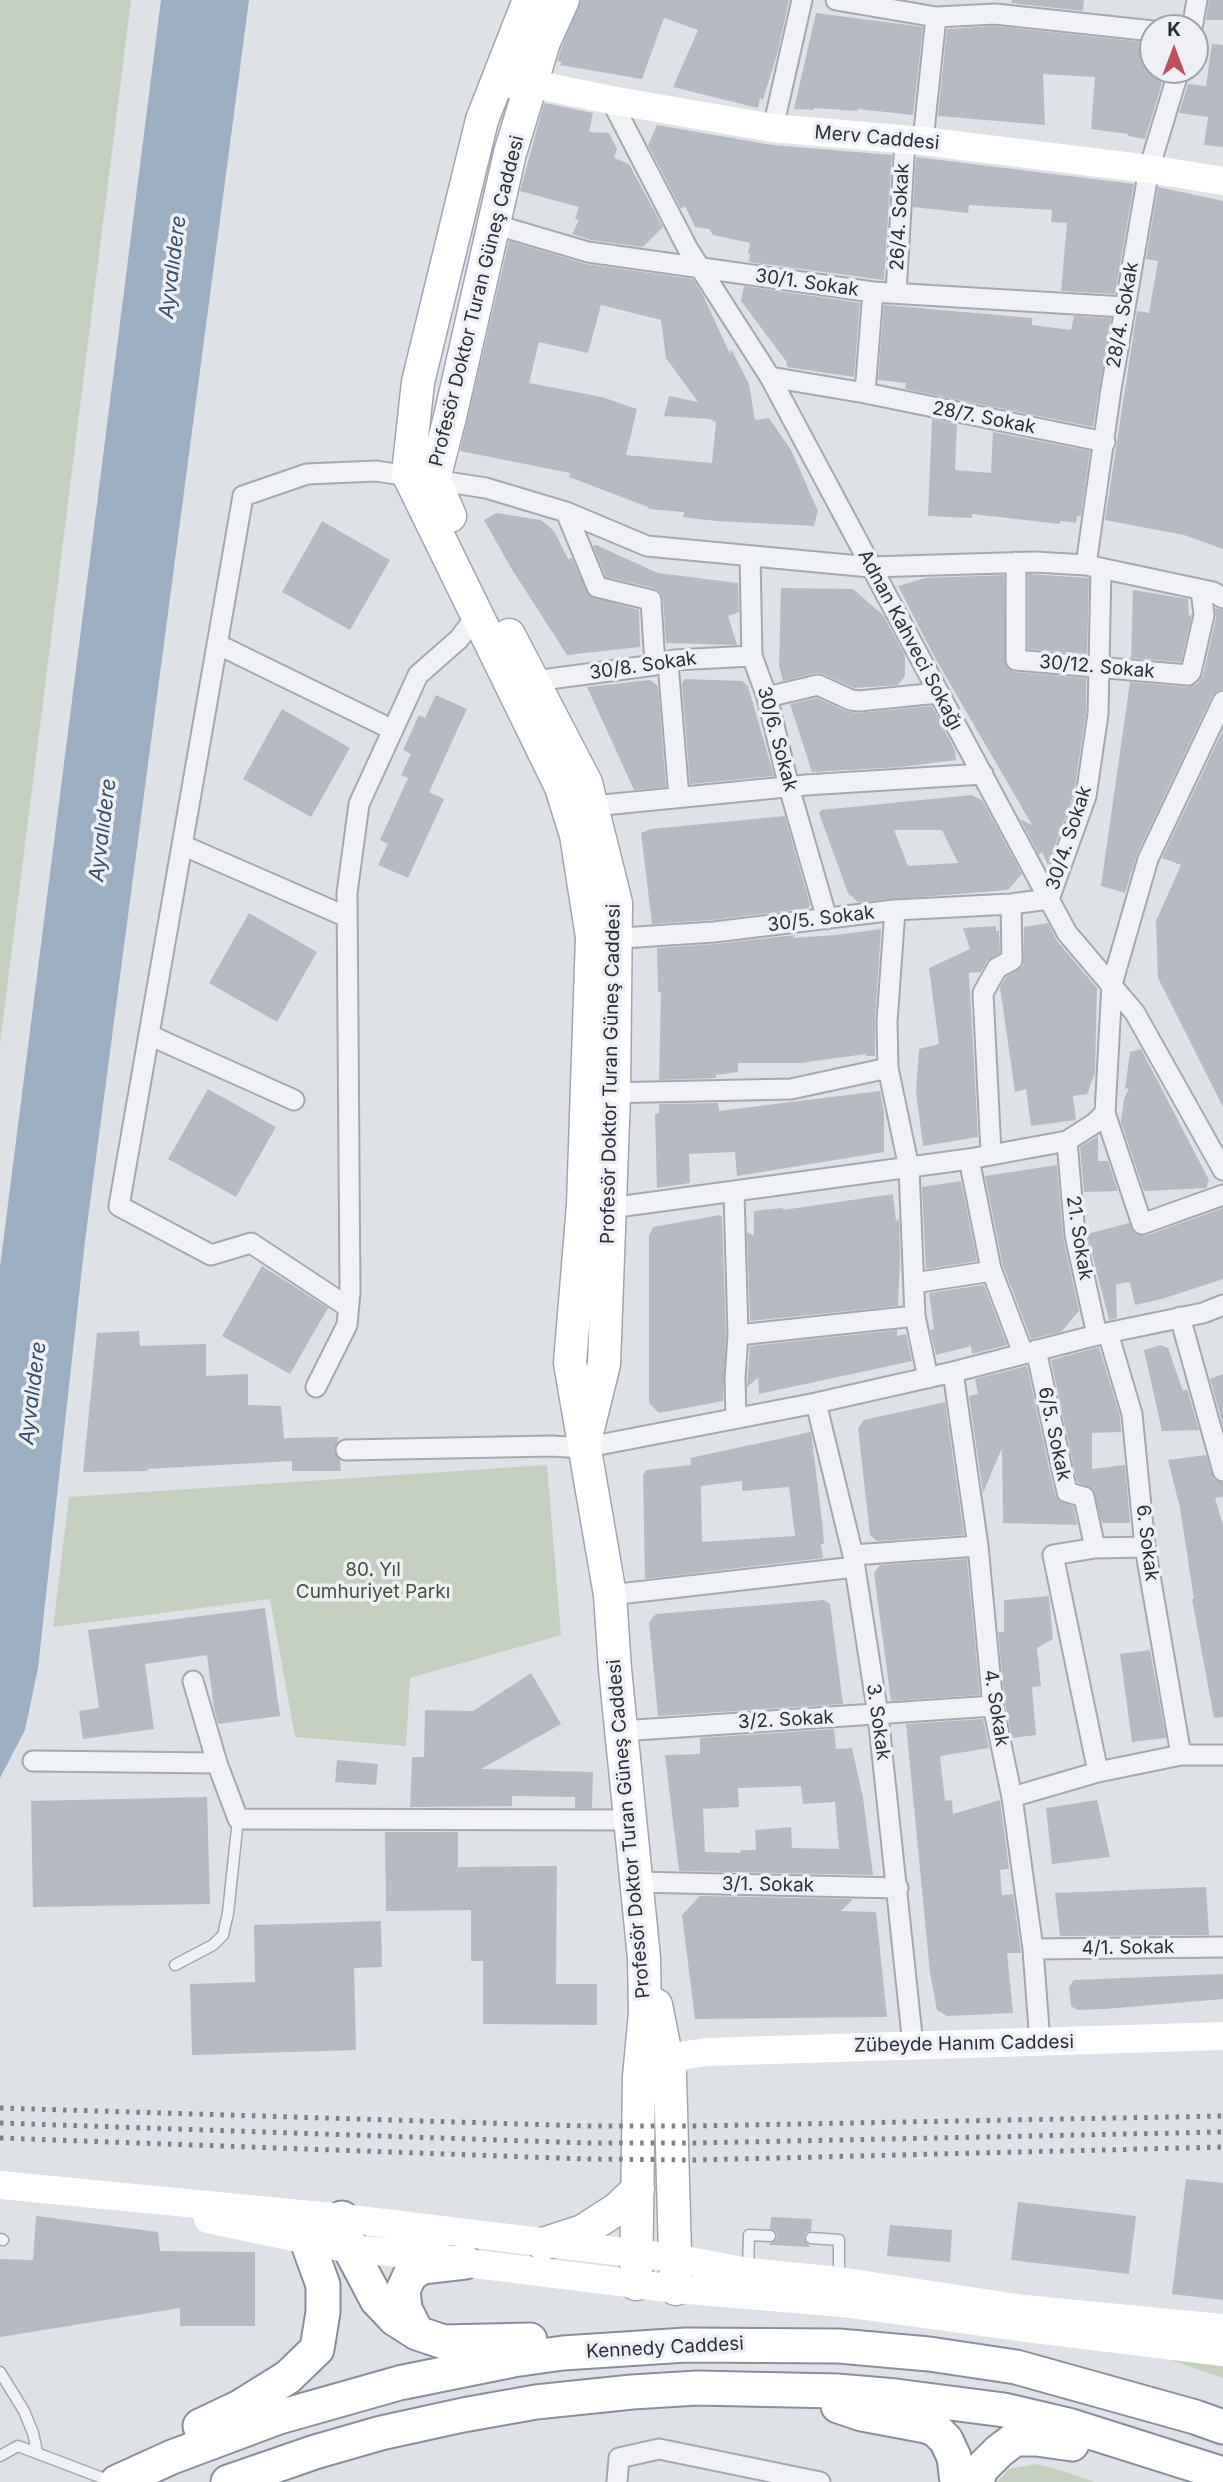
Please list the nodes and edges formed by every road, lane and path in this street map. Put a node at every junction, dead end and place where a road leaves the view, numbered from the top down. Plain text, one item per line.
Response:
1 (529, 0) edge
2 (563, 0) edge
3 (802, 0) edge
4 (836, 0) edge
5 (996, 7) edge
6 (936, 18) junction
7 (1139, 29) edge
8 (496, 84) junction
9 (533, 84) junction
10 (1176, 84) edge
11 (611, 100) junction
12 (773, 128) junction
13 (914, 141) junction
14 (1149, 169) junction
15 (1223, 181) edge
16 (493, 224) junction
17 (700, 268) junction
18 (873, 292) junction
19 (896, 293) junction
20 (1125, 307) junction
21 (770, 377) junction
22 (865, 393) junction
23 (1105, 442) junction
24 (421, 477) junction
25 (566, 512) junction
26 (750, 556) junction
27 (1016, 562) junction
28 (1093, 566) junction
29 (870, 567) junction
30 (1201, 590) junction
31 (1223, 598) edge
32 (476, 616) junction
33 (217, 644) junction
34 (752, 656) junction
35 (662, 664) junction
36 (1099, 666) junction
37 (534, 681) junction
38 (938, 693) junction
39 (767, 697) junction
40 (1223, 701) edge
41 (393, 730) junction
42 (983, 774) junction
43 (789, 787) junction
44 (679, 797) junction
45 (593, 806) junction
46 (182, 845) junction
47 (1049, 899) junction
48 (1011, 904) junction
49 (895, 910) junction
50 (347, 917) junction
51 (827, 919) junction
52 (603, 938) junction
53 (1112, 984) junction
54 (149, 1035) junction
55 (888, 1068) junction
56 (600, 1093) junction
57 (295, 1100) dead end
58 (1105, 1113) junction
59 (1067, 1141) junction
60 (991, 1153) junction
61 (969, 1159) junction
62 (909, 1168) junction
63 (1223, 1170) edge
64 (734, 1193) junction
65 (1223, 1195) edge
66 (610, 1208) junction
67 (992, 1271) junction
68 (914, 1283) junction
69 (1223, 1305) edge
70 (348, 1307) junction
71 (915, 1316) junction
72 (1180, 1317) junction
73 (1103, 1334) junction
74 (738, 1335) junction
75 (1030, 1351) junction
76 (953, 1372) junction
77 (928, 1378) junction
78 (316, 1387) dead end
79 (816, 1403) junction
80 (736, 1418) junction
81 (583, 1448) junction
82 (346, 1450) dead end
83 (1223, 1471) edge
84 (978, 1546) junction
85 (1145, 1547) junction
86 (1095, 1548) junction
87 (854, 1561) junction
88 (610, 1595) junction
89 (193, 1681) dead end
90 (993, 1706) junction
91 (878, 1715) junction
92 (621, 1731) junction
93 (1181, 1755) junction
94 (1223, 1755) edge
95 (33, 1761) dead end
96 (217, 1763) junction
97 (1098, 1772) junction
98 (1012, 1797) junction
99 (239, 1819) junction
100 (630, 1820) junction
101 (637, 1882) junction
102 (898, 1888) junction
103 (1223, 1947) edge
104 (1033, 1950) junction
105 (644, 1958) junction
106 (175, 1965) dead end
107 (655, 2000) junction
108 (1223, 2036) edge
109 (1040, 2043) junction
110 (913, 2045) junction
111 (706, 2052) junction
112 (670, 2075) junction
113 (0, 2185) edge
114 (638, 2189) junction
115 (307, 2228) junction
116 (346, 2234) junction
117 (770, 2236) dead end
118 (811, 2238) dead end
119 (543, 2244) junction
120 (465, 2262) junction
121 (637, 2269) junction
122 (748, 2272) junction
123 (675, 2274) junction
124 (839, 2281) junction
125 (1223, 2328) edge
126 (417, 2333) junction
127 (619, 2349) junction
128 (1223, 2352) edge
129 (0, 2372) edge
130 (786, 2388) junction
131 (1223, 2427) edge
132 (1138, 2446) junction
133 (37, 2452) junction
134 (0, 2456) edge
135 (1223, 2474) edge
136 (115, 2482) edge
137 (228, 2482) edge
138 (617, 2482) edge
139 (820, 2482) edge
140 (957, 2482) edge
141 (976, 2482) edge

1 - 8 main road, Profesör Doktor Turan Güneş Caddesi
2 - 9 main road, Profesör Doktor Turan Güneş Caddesi
3 - 12 street
4 - 6 street
5 - 6 street
5 - 7 street
6 - 13 street, 26/4. Sokak
8 - 9 main road, Merv Caddesi
8 - 24 main road, Profesör Doktor Turan Güneş Caddesi
9 - 11 main road, Merv Caddesi
9 - 16 main road, Profesör Doktor Turan Güneş Caddesi
10 - 14 street, 28/4. Sokak
11 - 12 main road, Merv Caddesi
11 - 17 street, Adnan Kahveci Sokağı
12 - 13 main road, Merv Caddesi
13 - 14 main road, Merv Caddesi
13 - 19 street, 26/4. Sokak
14 - 15 main road, Merv Caddesi
14 - 20 street, 28/4. Sokak
16 - 17 street, 30/1. Sokak
16 - 24 main road, Profesör Doktor Turan Güneş Caddesi
17 - 18 street, 30/1. Sokak
17 - 21 street, Adnan Kahveci Sokağı
18 - 19 street, 30/1. Sokak
18 - 22 street
19 - 20 street, 30/1. Sokak
20 - 23 street, 28/4. Sokak
21 - 22 street, 28/7. Sokak
21 - 29 street, Adnan Kahveci Sokağı
22 - 23 street, 28/7. Sokak
23 - 28 street, 28/4. Sokak
24 - 25 street
24 - 32 main road, Profesör Doktor Turan Güneş Caddesi
24 - 33 street
24 - 37 main road, Profesör Doktor Turan Güneş Caddesi
25 - 26 street
25 - 35 street
26 - 29 street
26 - 34 street, 30/6. Sokak
27 - 28 street
27 - 29 street
27 - 36 street, 30/12. Sokak
28 - 30 street
28 - 36 street, 30/4. Sokak
29 - 38 street, Adnan Kahveci Sokağı
30 - 31 street
30 - 36 street, 30/12. Sokak
32 - 41 street
32 - 52 main road, Profesör Doktor Turan Güneş Caddesi
33 - 41 street
33 - 46 street
34 - 35 street, 30/8. Sokak
34 - 39 street, 30/6. Sokak
35 - 37 street, 30/8. Sokak
35 - 44 street
36 - 47 street, 30/4. Sokak
37 - 45 main road, Profesör Doktor Turan Güneş Caddesi
38 - 39 street
38 - 42 street, Adnan Kahveci Sokağı
39 - 43 street, 30/6. Sokak
40 - 53 street
41 - 50 street
42 - 43 street
42 - 47 street, Adnan Kahveci Sokağı
43 - 44 street
43 - 51 street, 30/6. Sokak
44 - 45 street
45 - 52 main road, Profesör Doktor Turan Güneş Caddesi
46 - 50 street
46 - 54 street
47 - 48 street, 30/5. Sokak
47 - 53 street, Adnan Kahveci Sokağı
48 - 49 street, 30/5. Sokak
48 - 60 street
49 - 51 street, 30/5. Sokak
49 - 55 street
50 - 70 street
51 - 52 street, 30/5. Sokak
52 - 56 main road, Profesör Doktor Turan Güneş Caddesi
53 - 58 street
53 - 63 street, Adnan Kahveci Sokağı
54 - 57 street
54 - 70 street
55 - 56 street
55 - 62 street
56 - 66 main road, Profesör Doktor Turan Güneş Caddesi
56 - 81 main road, Profesör Doktor Turan Güneş Caddesi
58 - 59 street
58 - 65 street
59 - 60 street
59 - 73 street, 21. Sokak
60 - 61 street
61 - 62 street
61 - 67 street
62 - 64 street
62 - 68 street
64 - 66 street
64 - 74 street
66 - 81 main road, Profesör Doktor Turan Güneş Caddesi
67 - 68 street
67 - 75 street
68 - 71 street
69 - 72 street
70 - 78 street
71 - 74 street
71 - 77 street
72 - 73 street
72 - 83 street
73 - 75 street
73 - 85 street, 6. Sokak
74 - 80 street
75 - 76 street
75 - 86 street, 6/5. Sokak
76 - 77 street
76 - 84 street, 4. Sokak
77 - 79 street
79 - 80 street
79 - 87 street, 3. Sokak
80 - 81 street
81 - 82 street
81 - 88 main road, Profesör Doktor Turan Güneş Caddesi
84 - 87 street
84 - 90 street, 4. Sokak
85 - 86 street
85 - 93 street, 6. Sokak
86 - 97 street
87 - 88 street
87 - 91 street, 3. Sokak
88 - 92 main road, Profesör Doktor Turan Güneş Caddesi
89 - 96 street
90 - 91 street, 3/2. Sokak
90 - 98 street, 4. Sokak
91 - 92 street, 3/2. Sokak
91 - 102 street, 3. Sokak
92 - 100 main road, Profesör Doktor Turan Güneş Caddesi
93 - 94 street
93 - 97 street
95 - 96 street
96 - 99 street
97 - 98 street
98 - 104 street, 4. Sokak
99 - 100 street
99 - 106 lane
100 - 101 main road, Profesör Doktor Turan Güneş Caddesi
101 - 102 street, 3/1. Sokak
101 - 105 main road, Profesör Doktor Turan Güneş Caddesi
102 - 110 street, 3. Sokak
103 - 104 street, 4/1. Sokak
104 - 109 street, 4. Sokak
105 - 107 main road, Profesör Doktor Turan Güneş Caddesi
105 - 114 main road, Profesör Doktor Turan Güneş Caddesi
107 - 111 main road
107 - 112 main road, Profesör Doktor Turan Güneş Caddesi
108 - 109 main road, Zübeyde Hanım Caddesi
109 - 110 main road, Zübeyde Hanım Caddesi
110 - 111 main road, Zübeyde Hanım Caddesi
111 - 112 main road, Zübeyde Hanım Caddesi
112 - 123 main road, Profesör Doktor Turan Güneş Caddesi
113 - 115 main road
114 - 119 main road
114 - 121 main road, Profesör Doktor Turan Güneş Caddesi
115 - 116 main road
115 - 136 highway
116 - 119 main road
116 - 120 main road
116 - 126 highway
117 - 122 lane
118 - 124 lane
119 - 121 main road
120 - 121 main road
120 - 126 highway
121 - 123 main road
122 - 123 main road
122 - 124 main road
123 - 128 main road
124 - 125 main road
126 - 127 highway
127 - 131 highway, Kennedy Caddesi
127 - 136 highway, Kennedy Caddesi
129 - 133 lane
130 - 132 highway
130 - 137 highway
130 - 140 highway
132 - 135 highway
132 - 141 highway
133 - 134 lane
133 - 136 lane
138 - 139 street

